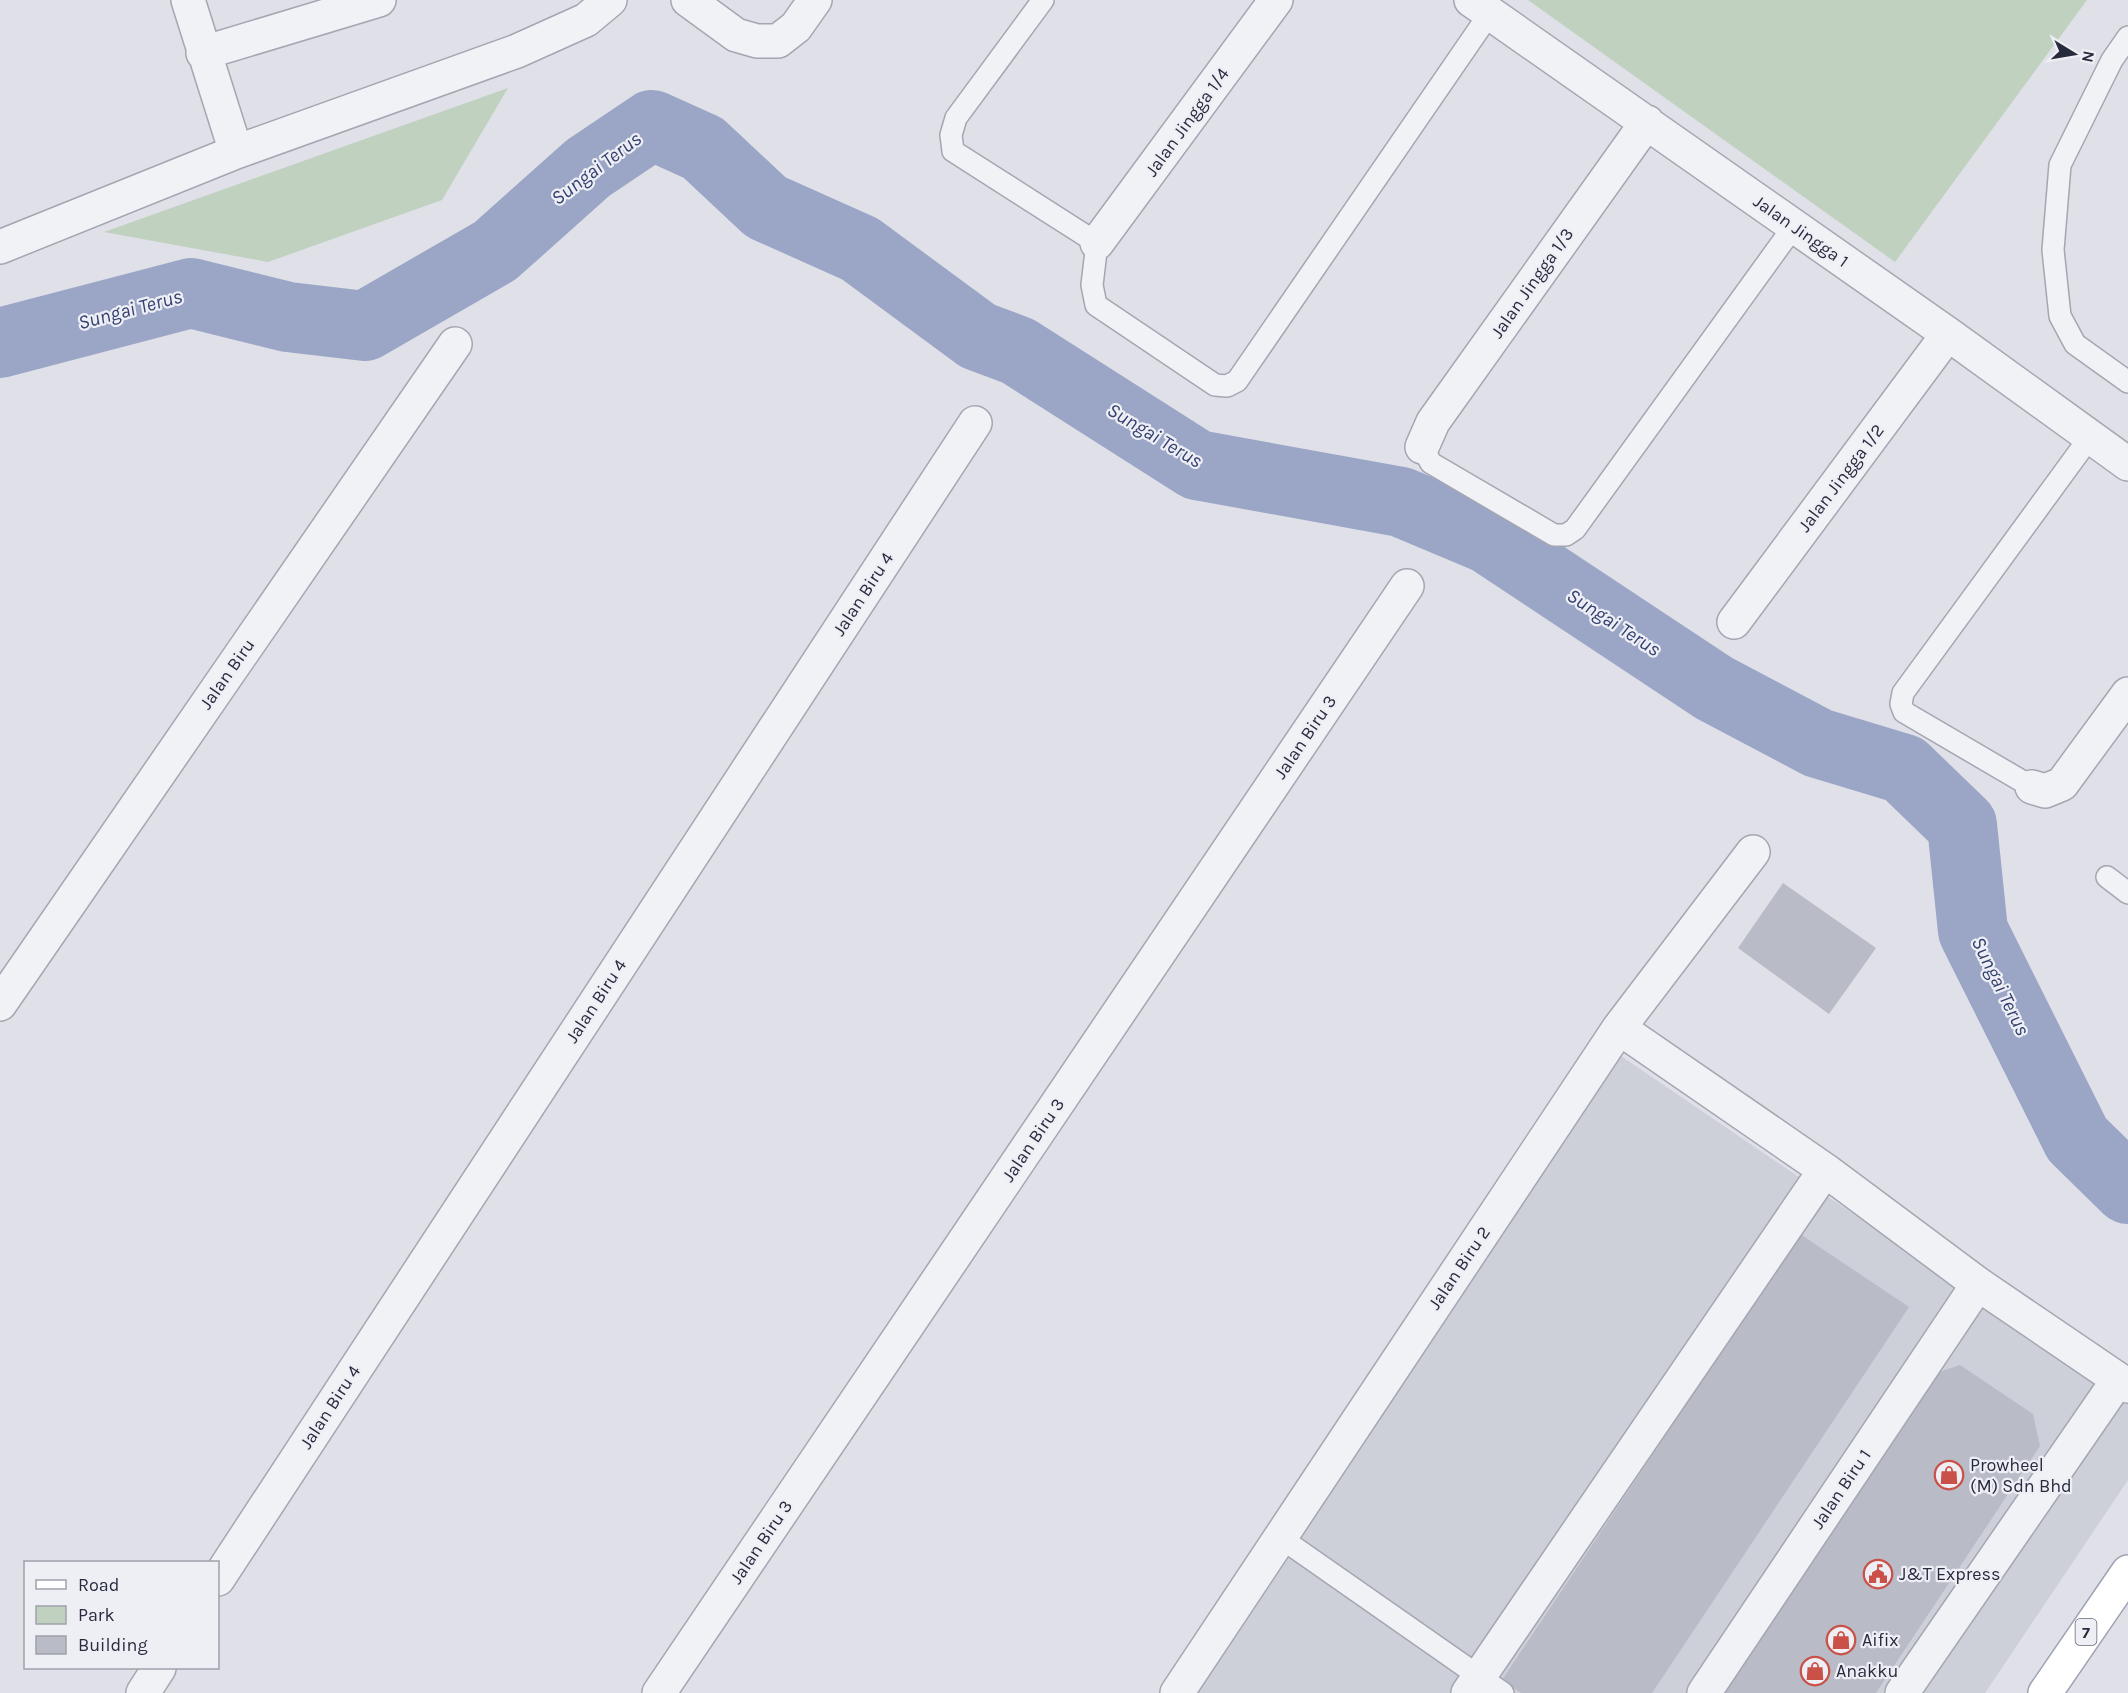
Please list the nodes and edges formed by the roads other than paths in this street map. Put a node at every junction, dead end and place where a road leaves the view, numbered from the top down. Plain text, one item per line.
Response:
1 (188, 0) edge
2 (379, 0) edge
3 (610, 0) edge
4 (688, 0) edge
5 (815, 0) edge
6 (1042, 0) edge
7 (1276, 0) edge
8 (1481, 7) edge
9 (2128, 37) edge
10 (203, 53) junction
11 (1647, 122) junction
12 (236, 152) junction
13 (1794, 226) junction
14 (1097, 243) junction
15 (0, 247) edge
16 (1948, 334) junction
17 (454, 344) dead end
18 (2128, 382) edge
19 (975, 423) dead end
20 (2091, 436) junction
21 (1422, 447) joint
22 (2128, 464) edge
23 (1407, 586) dead end
24 (1734, 622) dead end
25 (2128, 694) edge
26 (2032, 787) joint
27 (1753, 852) dead end
28 (2107, 876) dead end
29 (2128, 893) edge
30 (0, 1004) edge
31 (1619, 1028) junction
32 (1824, 1170) junction
33 (1978, 1284) junction
34 (2123, 1383) edge
35 (1281, 1538) junction
36 (2128, 1572) edge
37 (219, 1577) edge
38 (158, 1669) edge
39 (1483, 1687) edge
40 (142, 1693) edge
41 (659, 1693) edge
42 (1177, 1693) edge
43 (1704, 1693) edge
44 (1902, 1693) edge
45 (2045, 1693) edge

1 - 10 street
2 - 10 street
3 - 12 street
4 - 5 street
6 - 14 lane
7 - 14 street, Jalan Jingga 1/4
8 - 11 street, Jalan Jingga 1
8 - 14 lane
9 - 18 lane
10 - 12 street
11 - 13 street, Jalan Jingga 1
11 - 21 street, Jalan Jingga 1/3
12 - 15 street
13 - 16 street, Jalan Jingga 1
13 - 21 lane
16 - 20 street, Jalan Jingga 1
16 - 24 street, Jalan Jingga 1/2
17 - 30 street, Jalan Biru
19 - 37 street, Jalan Biru 4
20 - 22 street, Jalan Jingga 1
20 - 26 lane
23 - 41 street, Jalan Biru 3
25 - 26 street
27 - 31 street, Jalan Biru 2
28 - 29 lane
31 - 32 street
31 - 35 street, Jalan Biru 2
32 - 33 street
32 - 39 street
33 - 34 street
33 - 43 street, Jalan Biru 1
34 - 44 street
35 - 39 lane
35 - 42 street, Jalan Biru 2
36 - 45 main road, 7
38 - 40 street

